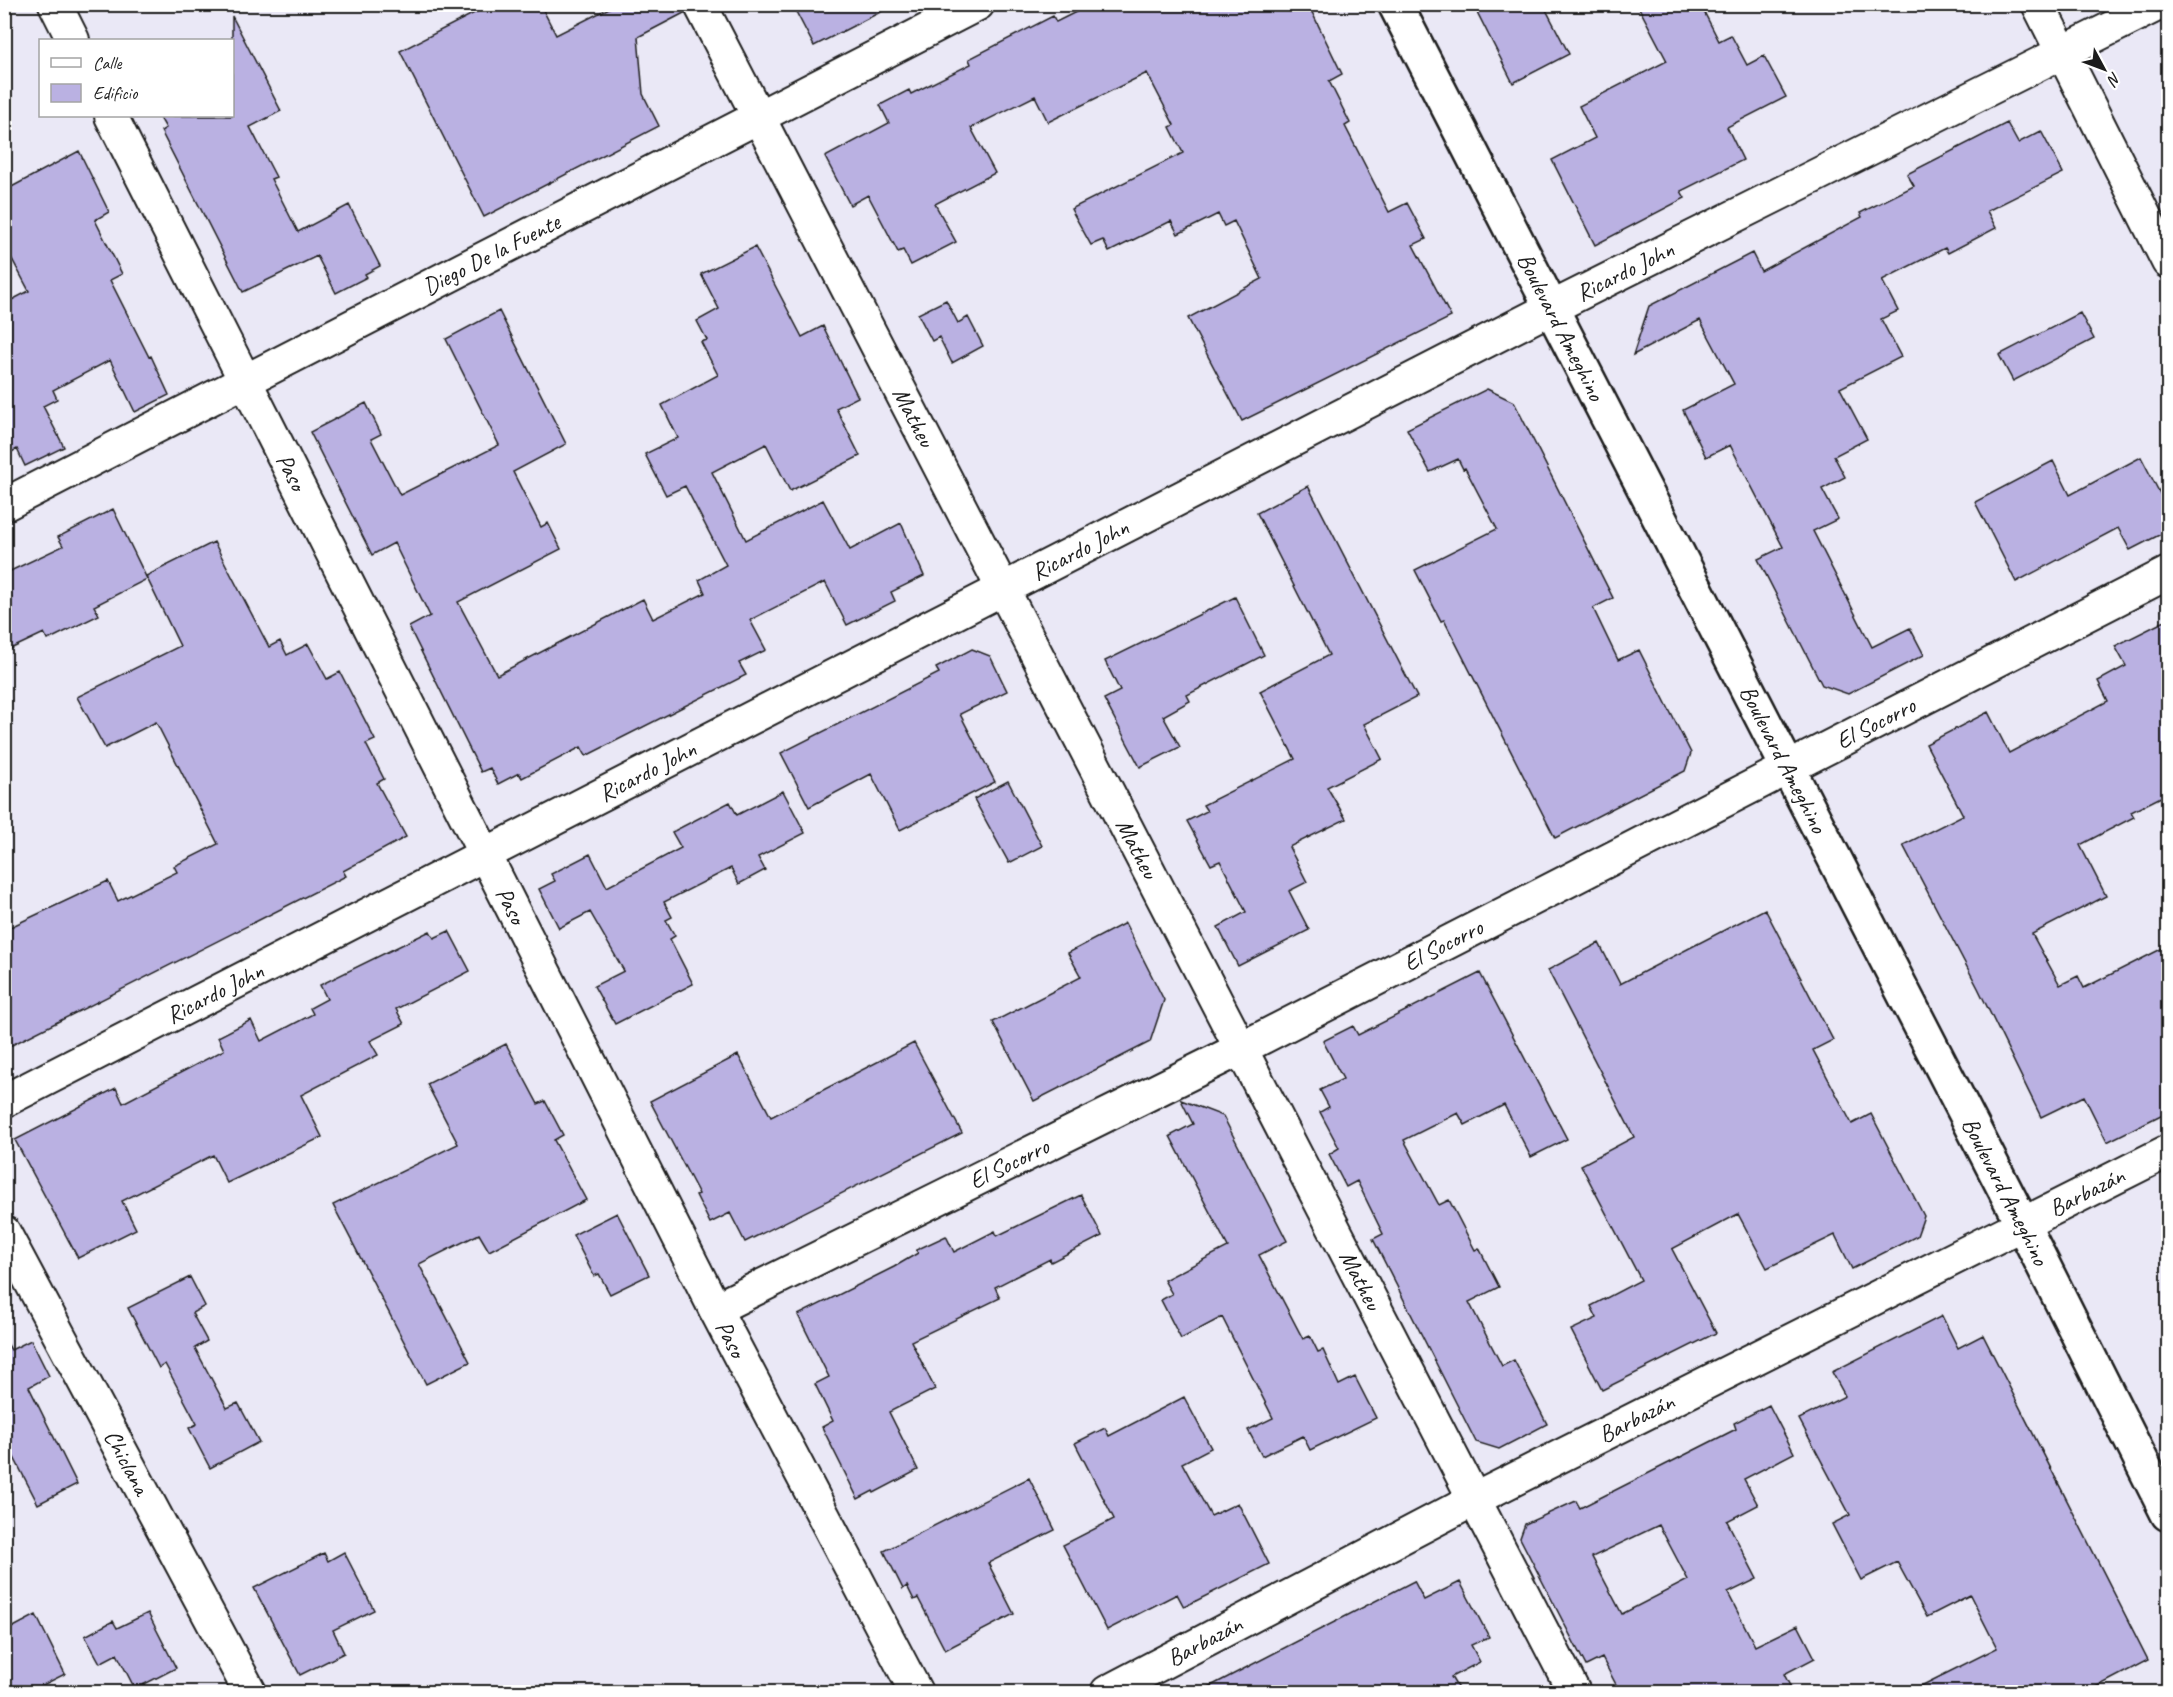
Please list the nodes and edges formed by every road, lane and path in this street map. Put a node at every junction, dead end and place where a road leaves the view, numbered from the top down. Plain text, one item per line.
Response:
1 (55, 4) edge
2 (700, 4) edge
3 (978, 4) edge
4 (1395, 4) edge
5 (2038, 4) edge
6 (2159, 4) edge
7 (72, 39) edge
8 (2063, 54) junction
9 (112, 117) edge
10 (759, 119) junction
11 (2169, 262) edge
12 (1551, 308) junction
13 (245, 379) junction
14 (4, 505) edge
15 (2169, 573) edge
16 (1002, 590) junction
17 (1788, 768) junction
18 (484, 855) junction
19 (1240, 1049) junction
20 (4, 1101) edge
21 (2169, 1151) edge
22 (2023, 1225) junction
23 (4, 1232) edge
24 (715, 1309) junction
25 (1475, 1499) junction
26 (2169, 1514) edge
27 (250, 1692) edge
28 (916, 1692) edge
29 (1107, 1692) edge
30 (1574, 1692) edge

1 - 7 street
2 - 10 street, Matheu
3 - 10 street, Diego De la Fuente
4 - 12 main road, Boulevard Ameghino
5 - 8 street
6 - 8 street, Ricardo John
8 - 11 street
8 - 12 street, Ricardo John
9 - 13 street, Paso
10 - 13 street, Diego De la Fuente
10 - 16 street, Matheu
12 - 16 street, Ricardo John
12 - 17 main road, Boulevard Ameghino
13 - 14 street, Diego De la Fuente
13 - 18 street, Paso
15 - 17 street, El Socorro
16 - 18 street, Ricardo John
16 - 19 street, Matheu
17 - 19 street, El Socorro
17 - 22 main road, Boulevard Ameghino
18 - 20 street, Ricardo John
18 - 24 street, Paso
19 - 24 street, El Socorro
19 - 25 street, Matheu
21 - 22 street, Barbazán
22 - 25 street, Barbazán
22 - 26 main road, Boulevard Ameghino
23 - 27 street, Chiclana
24 - 28 street, Paso
25 - 29 street, Barbazán
25 - 30 street, Matheu

